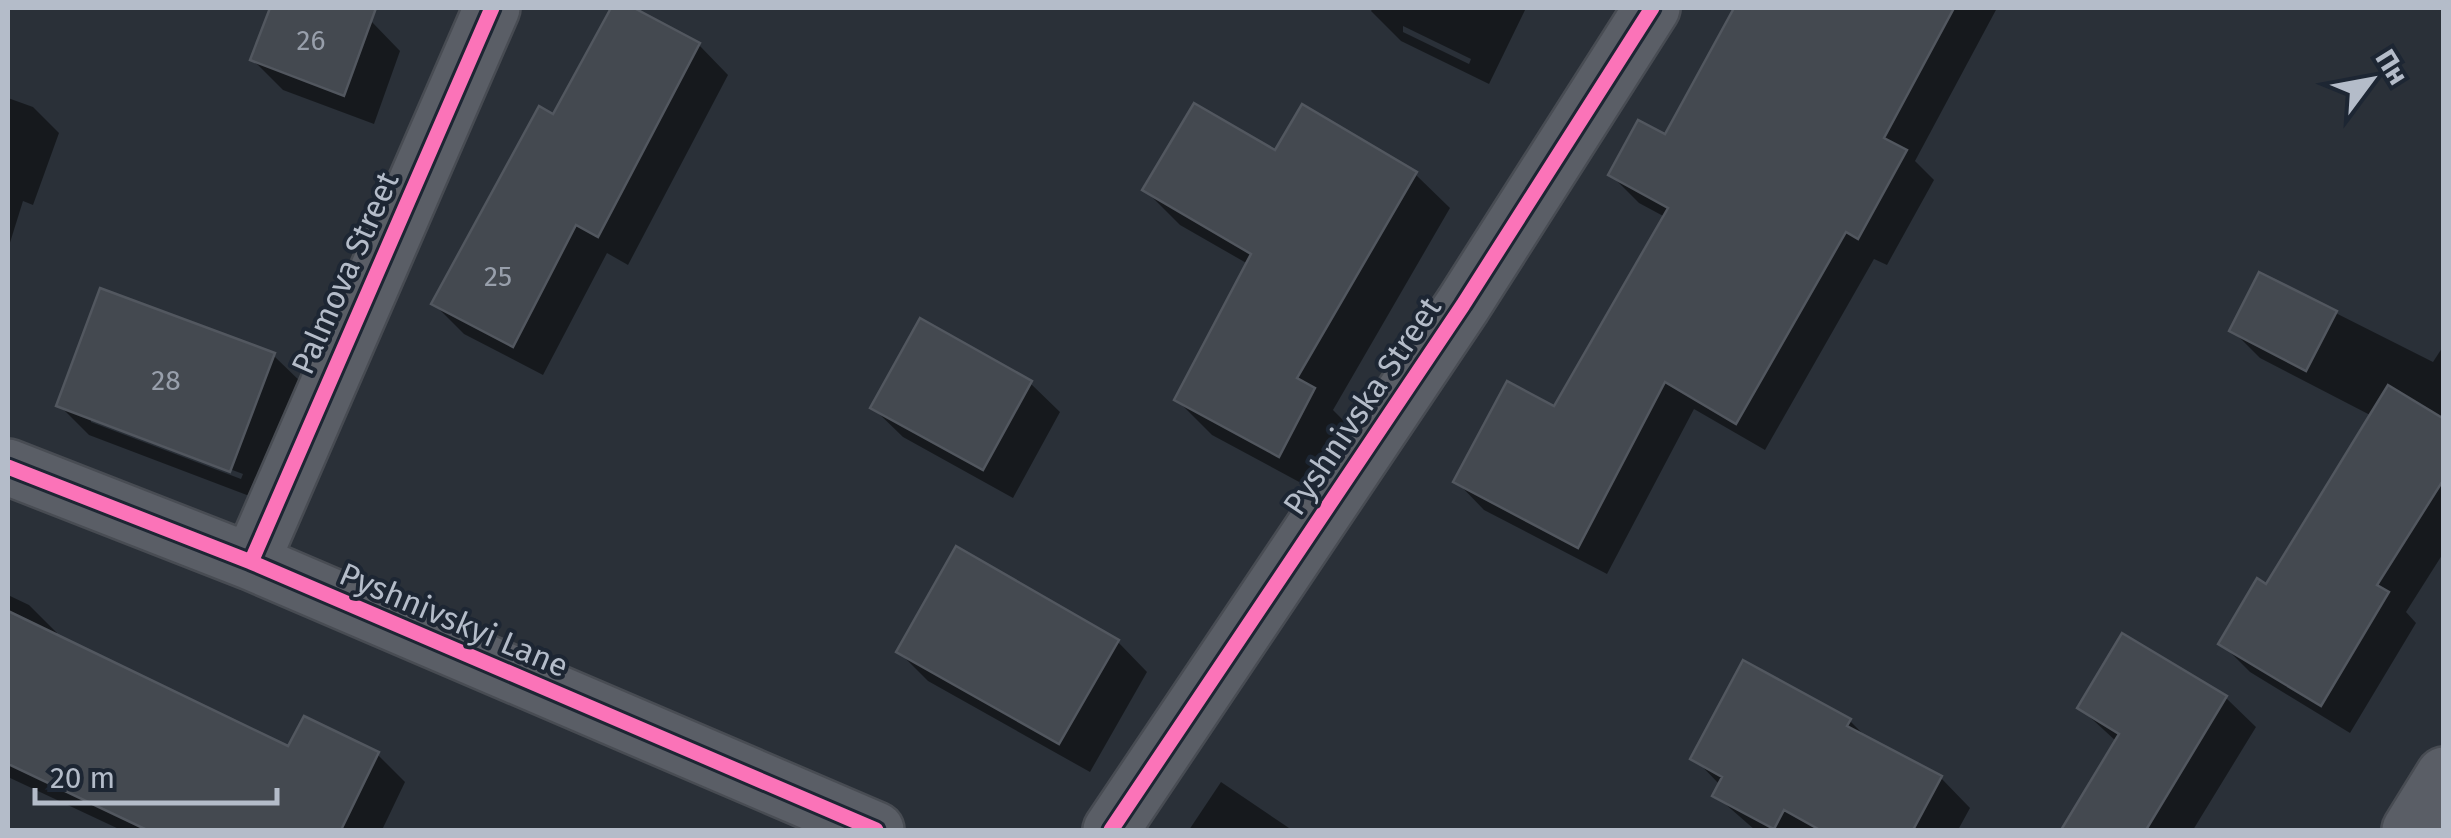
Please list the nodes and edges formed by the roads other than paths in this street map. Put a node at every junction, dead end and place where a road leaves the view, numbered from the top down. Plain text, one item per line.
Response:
1 (492, 8) edge
2 (1652, 8) edge
3 (8, 467) edge
4 (251, 562) junction
5 (2444, 775) edge
6 (876, 830) edge
7 (1112, 830) edge
8 (2410, 830) edge

1 - 4 street, Palmova Street
2 - 7 street, Pyshnivska Street
3 - 4 street, Pyshnivskyi Lane
4 - 6 street, Pyshnivskyi Lane
5 - 8 street

